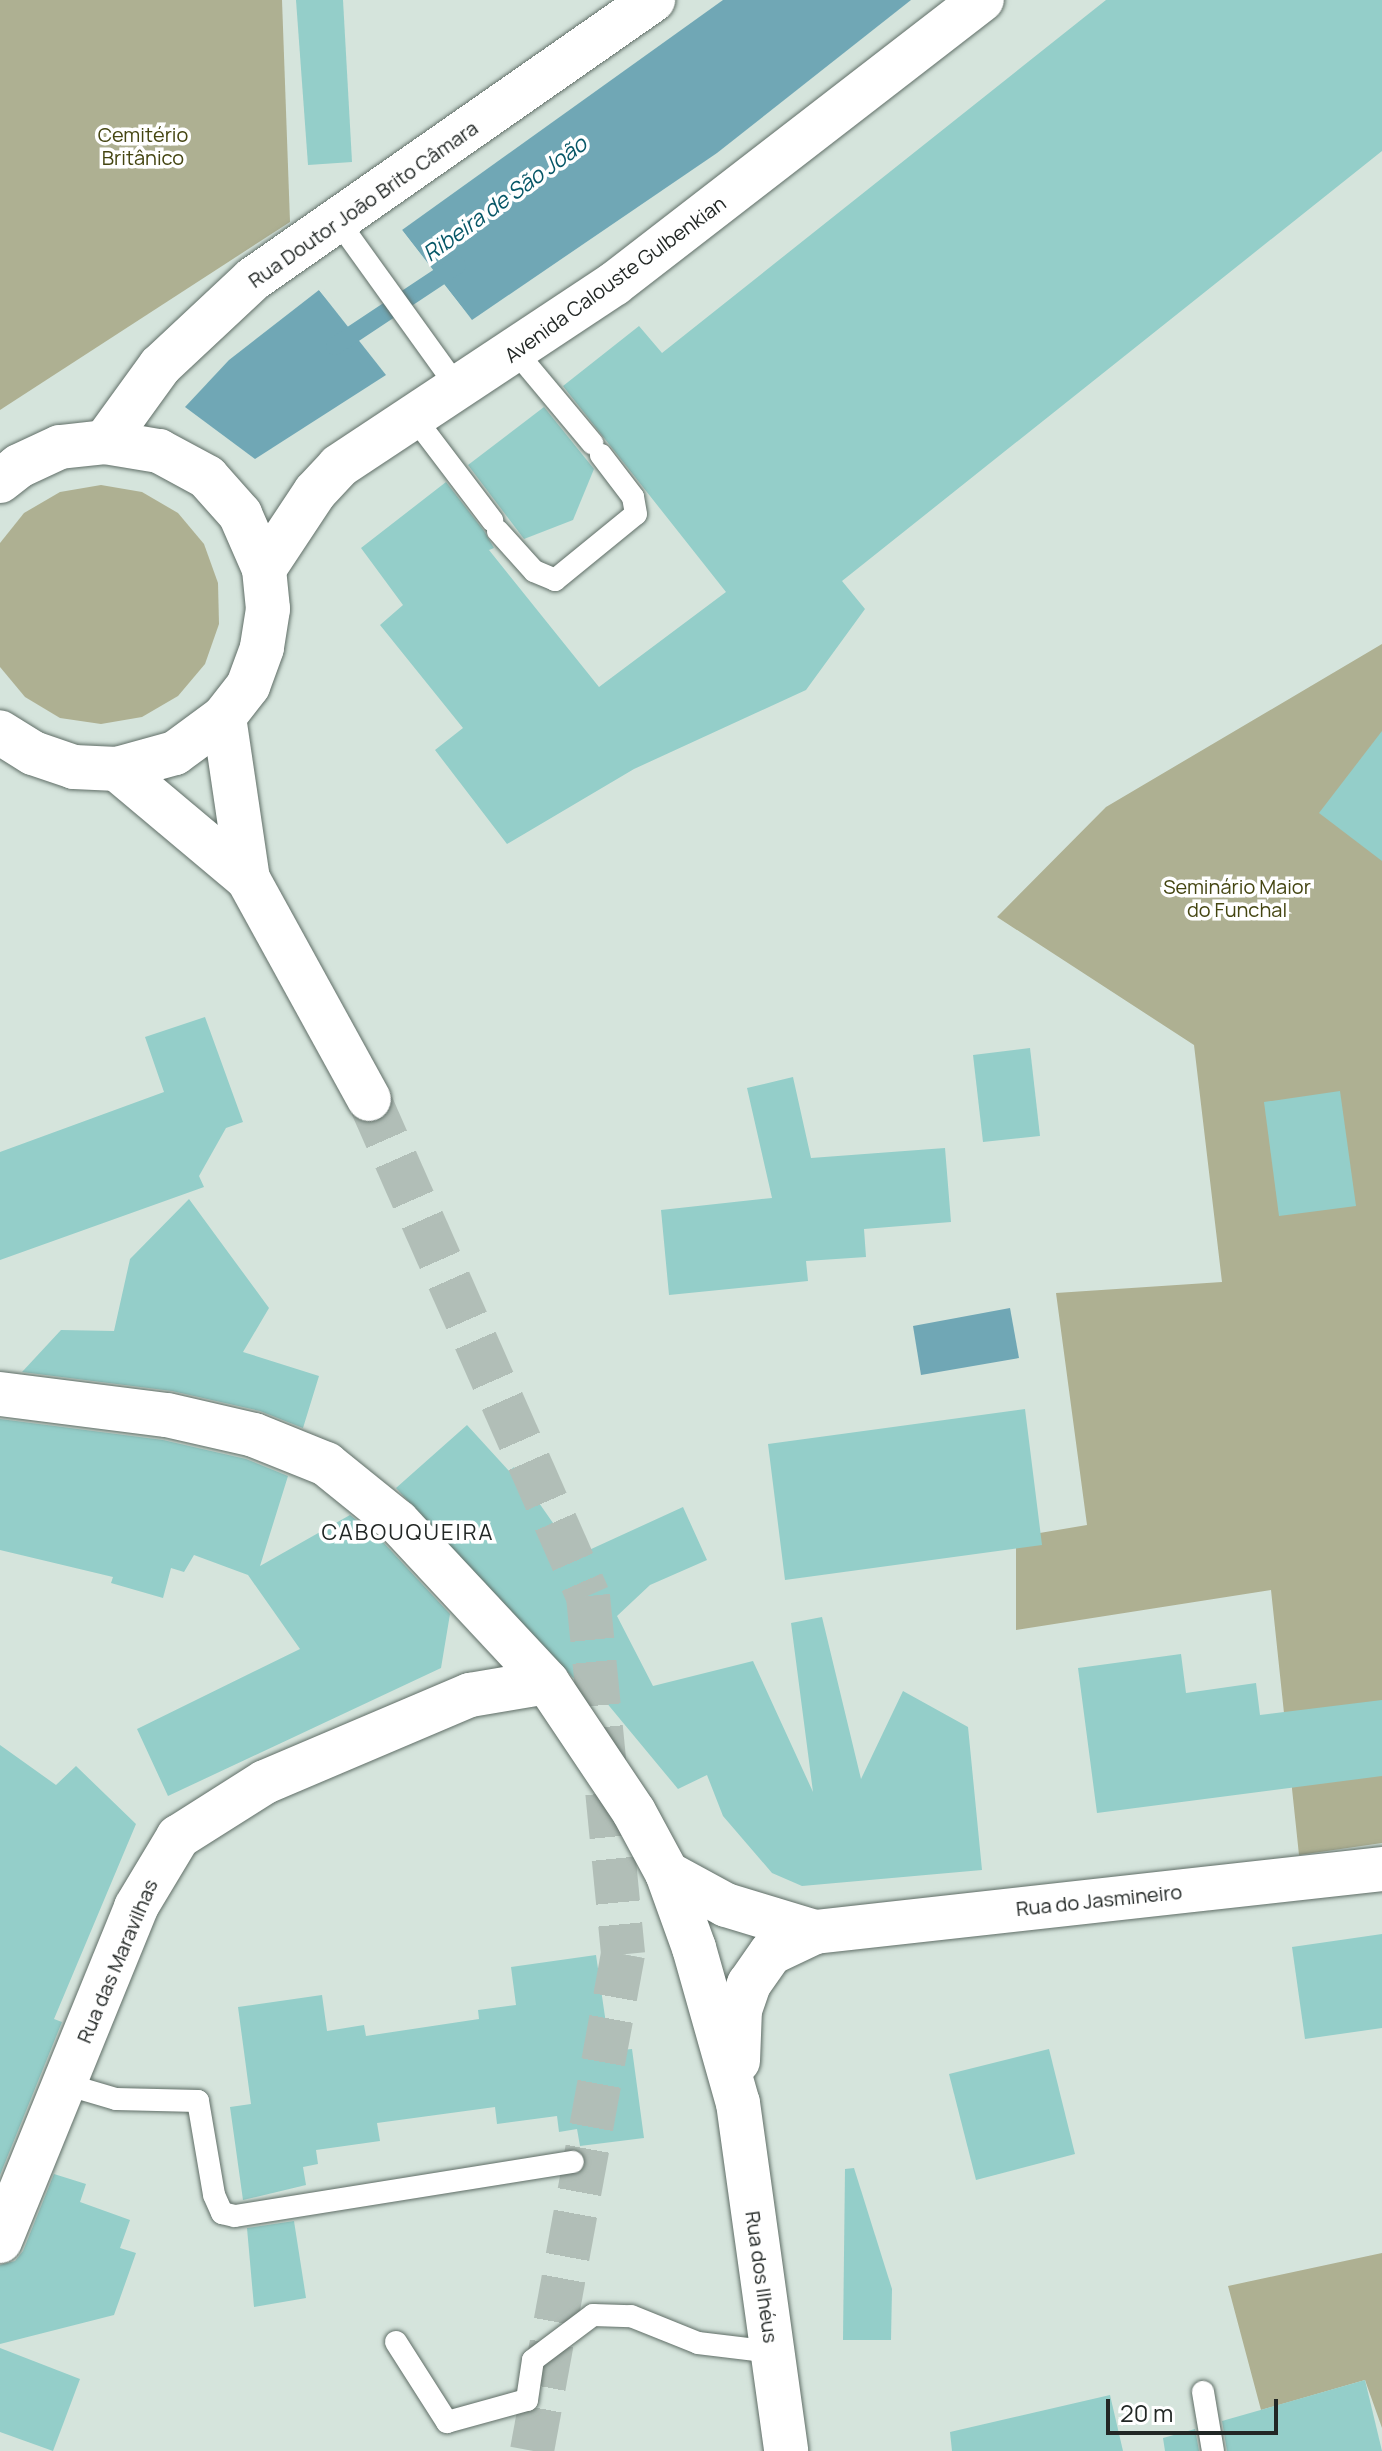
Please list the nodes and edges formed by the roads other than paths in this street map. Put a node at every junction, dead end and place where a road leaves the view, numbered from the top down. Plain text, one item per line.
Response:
1 (653, 0) edge
2 (982, 0) edge
3 (338, 221) junction
4 (516, 352) junction
5 (458, 388) junction
6 (129, 405) junction
7 (413, 416) junction
8 (105, 442) junction
9 (0, 455) edge
10 (0, 481) edge
11 (264, 569) junction
12 (224, 717) junction
13 (0, 732) edge
14 (117, 769) junction
15 (248, 879) junction
16 (369, 1099) tunnel mouth
17 (0, 1394) edge
18 (547, 1682) junction
19 (1382, 1869) edge
20 (667, 1873) junction
21 (815, 1932) junction
22 (65, 2084) junction
23 (738, 2103) junction
24 (573, 2162) dead end
25 (0, 2241) edge
26 (396, 2342) dead end
27 (772, 2352) junction
28 (1203, 2392) dead end
29 (786, 2451) edge
30 (1213, 2451) edge

1 - 3 street, Rua Doutor João Brito Câmara
2 - 4 street, Avenida Calouste Gulbenkian
3 - 5 lane
3 - 6 street, Rua Doutor João Brito Câmara
4 - 5 street, Avenida Calouste Gulbenkian
4 - 7 lane
5 - 7 street, Avenida Calouste Gulbenkian
6 - 8 street, Rua Doutor João Brito Câmara
6 - 9 street
7 - 11 street, Avenida Calouste Gulbenkian
8 - 10 street
8 - 11 street
11 - 12 street
12 - 14 street
12 - 15 street
13 - 14 street
14 - 15 street
15 - 16 street
17 - 18 street
18 - 20 street
18 - 22 street, Rua das Maravilhas
19 - 21 street, Rua do Jasmineiro
20 - 21 street, Rua do Jasmineiro
20 - 23 street
21 - 23 street, Rua do Jasmineiro
22 - 24 lane
22 - 25 street, Rua das Maravilhas
23 - 27 street, Rua dos Ilhéus
26 - 27 lane
27 - 29 street, Rua dos Ilhéus
28 - 30 lane

